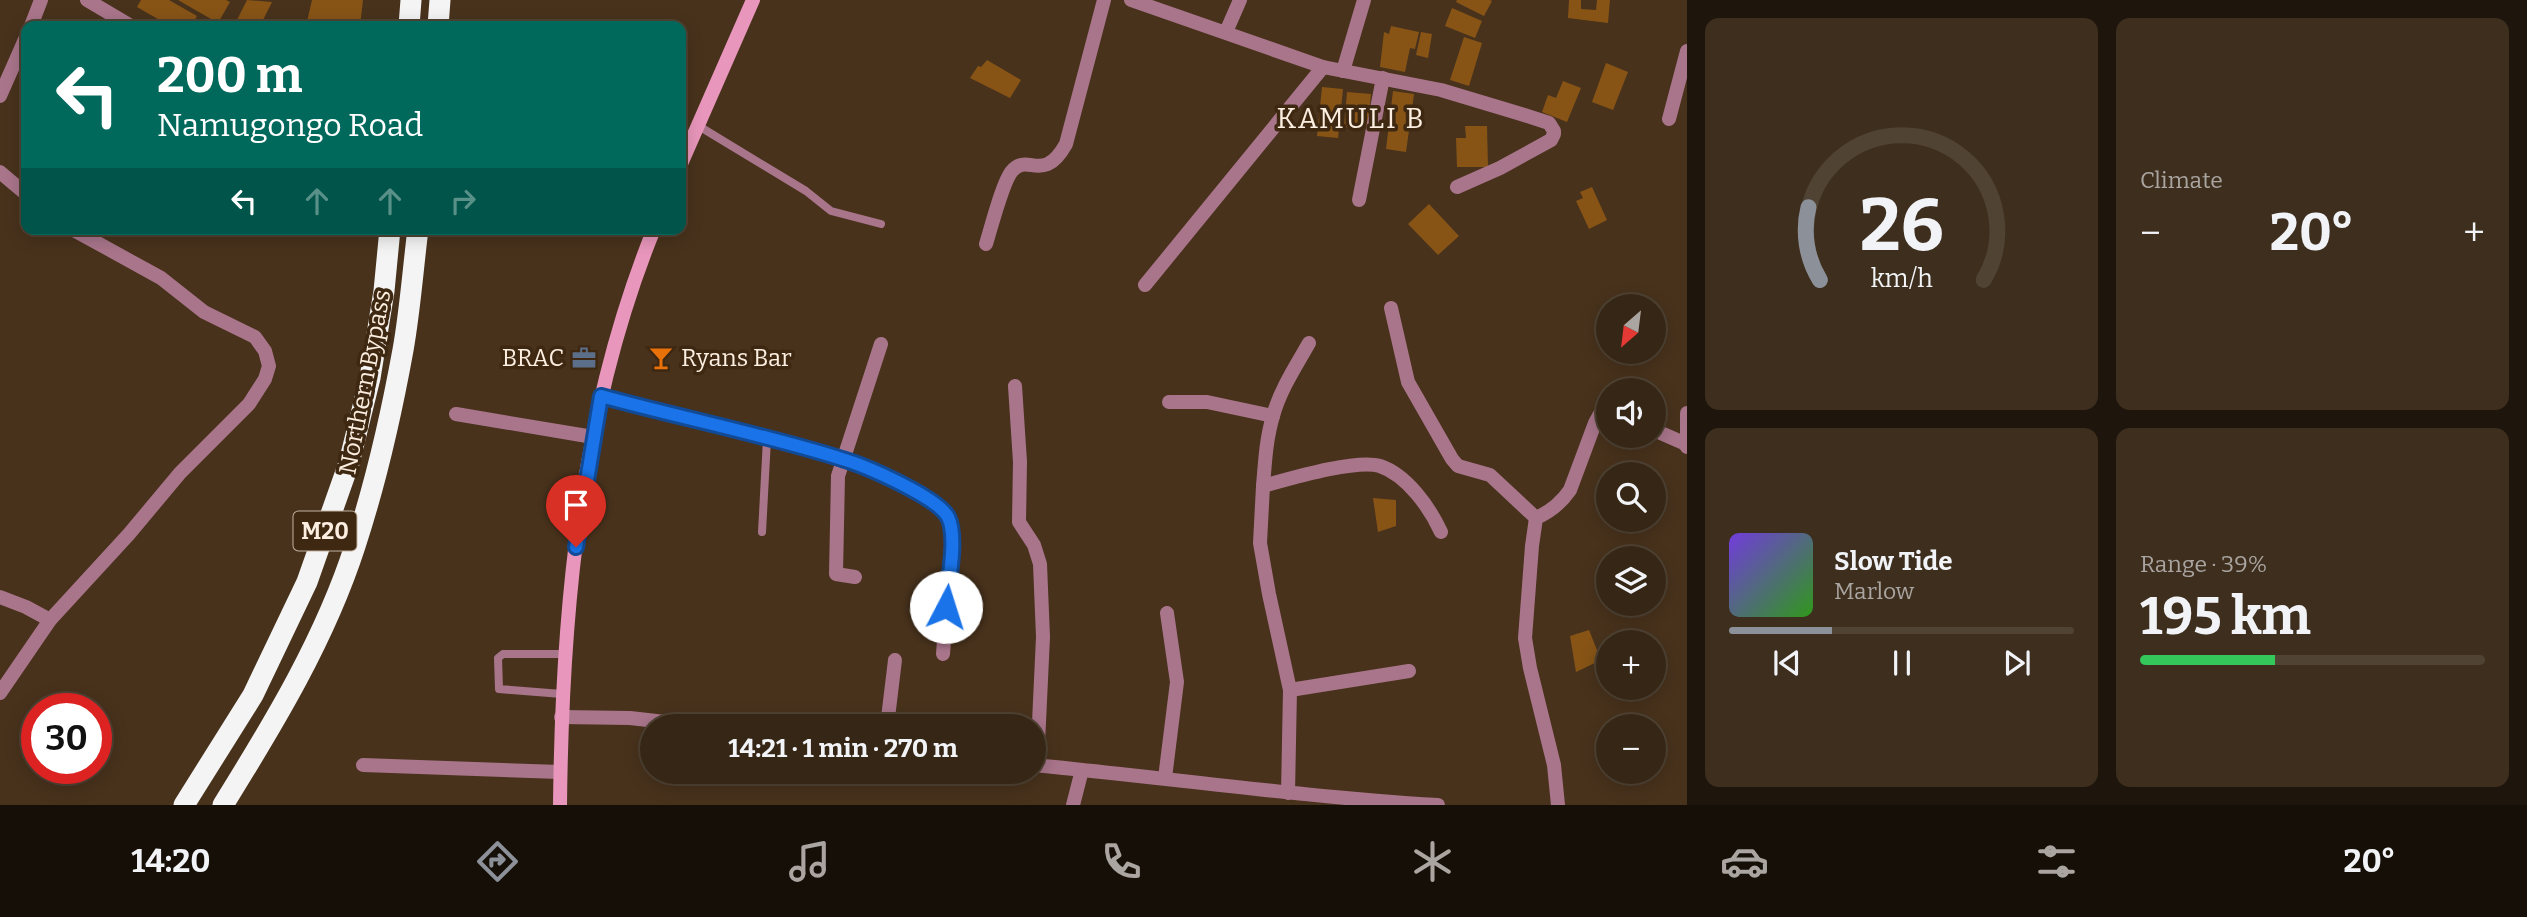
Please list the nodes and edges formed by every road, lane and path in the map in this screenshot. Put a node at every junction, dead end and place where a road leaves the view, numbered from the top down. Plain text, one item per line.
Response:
1 (41, 0) edge
2 (87, 0) edge
3 (411, 0) edge
4 (440, 0) edge
5 (753, 0) edge
6 (1104, 0) edge
7 (1131, 0) edge
8 (1240, 0) edge
9 (1364, 0) edge
10 (33, 21) edge
11 (123, 21) edge
12 (409, 21) edge
13 (438, 21) edge
14 (1226, 32) junction
15 (21, 48) edge
16 (1687, 51) edge
17 (1323, 67) junction
18 (1343, 71) junction
19 (1383, 78) junction
20 (0, 96) edge
21 (1670, 119) dead end
22 (697, 125) junction
23 (686, 152) edge
24 (0, 173) edge
25 (1457, 187) dead end
26 (21, 190) edge
27 (1359, 200) dead end
28 (881, 224) dead end
29 (83, 235) edge
30 (389, 235) edge
31 (417, 235) edge
32 (652, 235) edge
33 (986, 244) dead end
34 (1145, 285) dead end
35 (1391, 308) dead end
36 (1309, 343) dead end
37 (881, 344) dead end
38 (1015, 386) dead end
39 (601, 396) junction
40 (1170, 402) dead end
41 (1687, 413) edge
42 (456, 414) dead end
43 (1273, 416) junction
44 (1596, 421) edge
45 (1666, 436) edge
46 (593, 437) junction
47 (767, 439) junction
48 (1686, 445) edge
49 (844, 459) junction
50 (1263, 486) junction
51 (1536, 517) junction
52 (762, 532) dead end
53 (1441, 532) dead end
54 (855, 577) dead end
55 (0, 597) edge
56 (1167, 613) dead end
57 (50, 620) junction
58 (565, 654) junction
59 (943, 654) dead end
60 (895, 660) dead end
61 (1409, 671) dead end
62 (1290, 690) junction
63 (0, 693) edge
64 (562, 694) junction
65 (888, 714) edge
66 (1038, 714) edge
67 (561, 717) junction
68 (640, 719) edge
69 (363, 765) dead end
70 (1046, 766) edge
71 (1082, 769) junction
72 (560, 772) junction
73 (1165, 778) junction
74 (1289, 793) junction
75 (1313, 800) edge
76 (184, 805) edge
77 (222, 805) edge
78 (560, 805) edge
79 (1073, 805) edge
80 (1438, 805) edge
81 (1558, 805) edge

1 - 10 street
2 - 11 street
3 - 12 highway
4 - 13 highway
5 - 22 main road
6 - 33 street
7 - 14 street
8 - 14 street
9 - 18 street
14 - 17 street
15 - 20 street
16 - 21 street
17 - 18 street
17 - 34 street
18 - 19 street
19 - 25 street
19 - 27 street
22 - 23 main road
22 - 28 lane
24 - 26 street
29 - 57 street
30 - 76 highway, Northern Bypass / M20
31 - 77 highway, Northern Bypass / M20
32 - 39 main road
35 - 51 street
36 - 43 street
37 - 49 street
38 - 66 street
39 - 46 main road
39 - 47 street
40 - 43 street
41 - 48 street
42 - 46 street
43 - 50 street
44 - 51 street
45 - 48 street
46 - 58 main road
47 - 49 street
47 - 52 lane
49 - 54 street
49 - 59 street
50 - 53 street
50 - 62 street
51 - 81 street
55 - 57 street
56 - 73 street
57 - 63 street
58 - 64 main road
58 - 64 lane
60 - 65 street
61 - 62 street
62 - 74 street
64 - 67 main road
67 - 68 street
67 - 72 main road
69 - 72 street
70 - 71 street
71 - 73 street
71 - 79 street
72 - 78 main road
73 - 74 street
74 - 75 street
75 - 80 street

